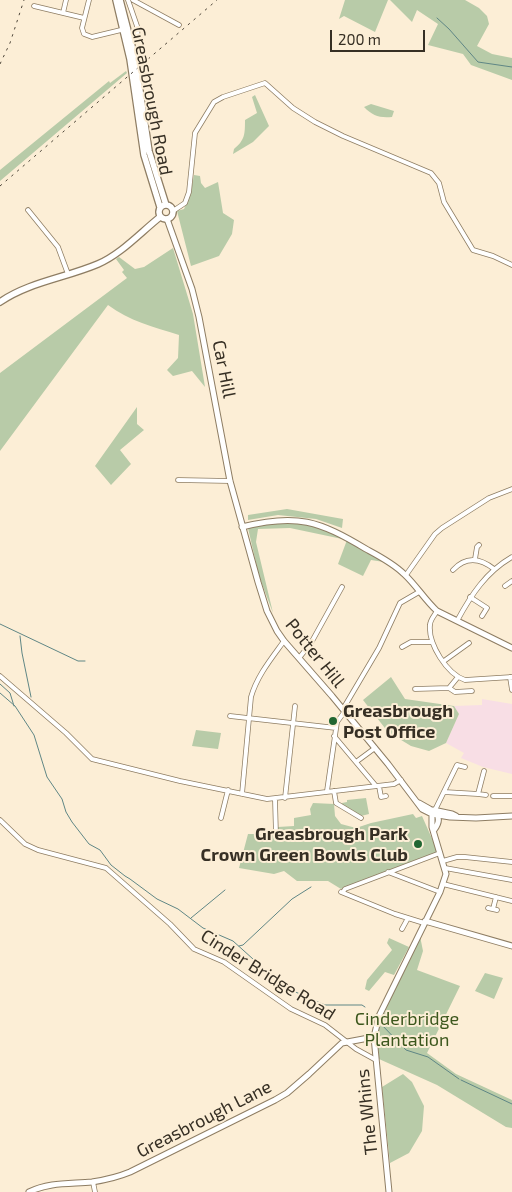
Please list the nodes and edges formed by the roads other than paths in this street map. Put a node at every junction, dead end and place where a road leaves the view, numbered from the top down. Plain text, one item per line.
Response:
1 (66, 0) edge
2 (89, 0) edge
3 (118, 0) edge
4 (130, 1) edge
5 (34, 6) dead end
6 (120, 8) junction
7 (63, 13) junction
8 (84, 18) junction
9 (179, 25) dead end
10 (125, 29) junction
11 (138, 40) dead end
12 (163, 206) junction
13 (28, 210) dead end
14 (173, 211) junction
15 (160, 217) junction
16 (167, 219) junction
17 (512, 265) edge
18 (68, 274) junction
19 (0, 302) edge
20 (178, 480) dead end
21 (230, 481) junction
22 (512, 489) edge
23 (242, 526) junction
24 (479, 544) dead end
25 (512, 557) edge
26 (475, 559) junction
27 (453, 570) dead end
28 (494, 570) junction
29 (406, 575) junction
30 (512, 581) edge
31 (505, 586) dead end
32 (342, 587) dead end
33 (419, 592) junction
34 (470, 597) junction
35 (437, 611) junction
36 (482, 616) dead end
37 (458, 621) junction
38 (284, 641) junction
39 (432, 642) junction
40 (469, 643) dead end
41 (402, 647) dead end
42 (512, 648) edge
43 (299, 658) junction
44 (444, 661) junction
45 (0, 676) edge
46 (458, 677) junction
47 (511, 677) edge
48 (449, 688) junction
49 (415, 689) dead end
50 (472, 690) dead end
51 (512, 690) edge
52 (295, 706) dead end
53 (344, 710) junction
54 (230, 716) dead end
55 (249, 718) junction
56 (293, 723) junction
57 (336, 728) junction
58 (334, 736) junction
59 (375, 748) junction
60 (356, 762) junction
61 (465, 767) dead end
62 (484, 771) dead end
63 (401, 780) junction
64 (378, 786) junction
65 (228, 790) junction
66 (327, 791) junction
67 (334, 791) junction
68 (444, 792) junction
69 (242, 794) junction
70 (478, 794) junction
71 (486, 795) dead end
72 (386, 796) dead end
73 (493, 796) dead end
74 (512, 796) edge
75 (286, 798) junction
76 (275, 799) junction
77 (437, 813) junction
78 (512, 816) edge
79 (222, 818) dead end
80 (361, 818) dead end
81 (0, 820) edge
82 (434, 830) junction
83 (276, 835) dead end
84 (440, 853) junction
85 (442, 861) junction
86 (512, 862) edge
87 (445, 868) junction
88 (388, 872) junction
89 (512, 880) edge
90 (443, 884) junction
91 (440, 892) junction
92 (496, 897) junction
93 (512, 901) edge
94 (493, 909) dead end
95 (408, 918) junction
96 (425, 922) junction
97 (402, 929) dead end
98 (512, 946) edge
99 (374, 1037) junction
100 (346, 1041) junction
101 (376, 1060) junction
102 (93, 1182) junction
103 (29, 1192) edge
104 (95, 1192) edge
105 (390, 1192) edge

1 - 7 street
2 - 8 street
3 - 6 main road, Greasbrough Road
4 - 6 street
4 - 9 street
4 - 11 street
5 - 7 street
6 - 10 main road, Greasbrough Road
7 - 8 street
8 - 10 street
10 - 12 main road, Greasbrough Road
12 - 14 main road
12 - 15 main road, Greasbrough Road
13 - 18 street
14 - 16 main road
14 - 17 street
15 - 16 main road
15 - 18 main road
16 - 21 main road, Car Hill
18 - 19 main road
20 - 21 street
21 - 23 main road, Car Hill
22 - 29 street
23 - 29 main road
23 - 38 main road, Potter Hill
24 - 26 street
25 - 28 street
26 - 27 street
26 - 28 street
28 - 34 street
29 - 33 main road
30 - 31 street
32 - 43 street
33 - 35 main road
33 - 53 street
34 - 36 street
34 - 37 street
35 - 37 main road
35 - 39 street
37 - 42 main road
38 - 43 main road, Potter Hill
38 - 55 street
39 - 41 street
39 - 44 street
40 - 44 street
43 - 53 main road, Potter Hill
44 - 46 street
45 - 65 street
46 - 47 street
46 - 48 street
47 - 51 street
48 - 49 street
48 - 50 street
52 - 56 street
53 - 57 street
53 - 59 main road, Potter Hill
54 - 55 street
55 - 56 street
55 - 69 street
56 - 57 street
56 - 75 street
57 - 58 street
58 - 60 street
58 - 66 street
59 - 60 street
59 - 63 main road, Potter Hill
60 - 64 street
61 - 68 street
62 - 70 street
63 - 64 street
63 - 77 main road, Potter Hill
64 - 67 street
64 - 72 street
65 - 69 street
65 - 79 street
66 - 67 street
66 - 75 street
67 - 80 street
68 - 70 street
68 - 77 street
69 - 76 street
70 - 71 street
73 - 74 street
75 - 76 street
76 - 83 street
77 - 78 main road
77 - 82 main road
77 - 82 main road
81 - 100 street, Cinder Bridge Road
82 - 84 main road
84 - 85 main road
84 - 88 street
85 - 86 street
85 - 87 main road
87 - 89 street
87 - 90 main road, The Whins
88 - 91 street
88 - 95 street
90 - 91 main road, The Whins
90 - 92 street
91 - 96 main road, The Whins
92 - 93 street
92 - 94 street
95 - 96 street
95 - 97 street
96 - 98 main road
96 - 99 main road, The Whins
99 - 100 main road
99 - 101 main road, The Whins
100 - 101 street, Cinder Bridge Road
100 - 102 main road, Greasbrough Lane
101 - 105 main road, The Whins
102 - 103 main road, Greasbrough Lane
102 - 104 street

